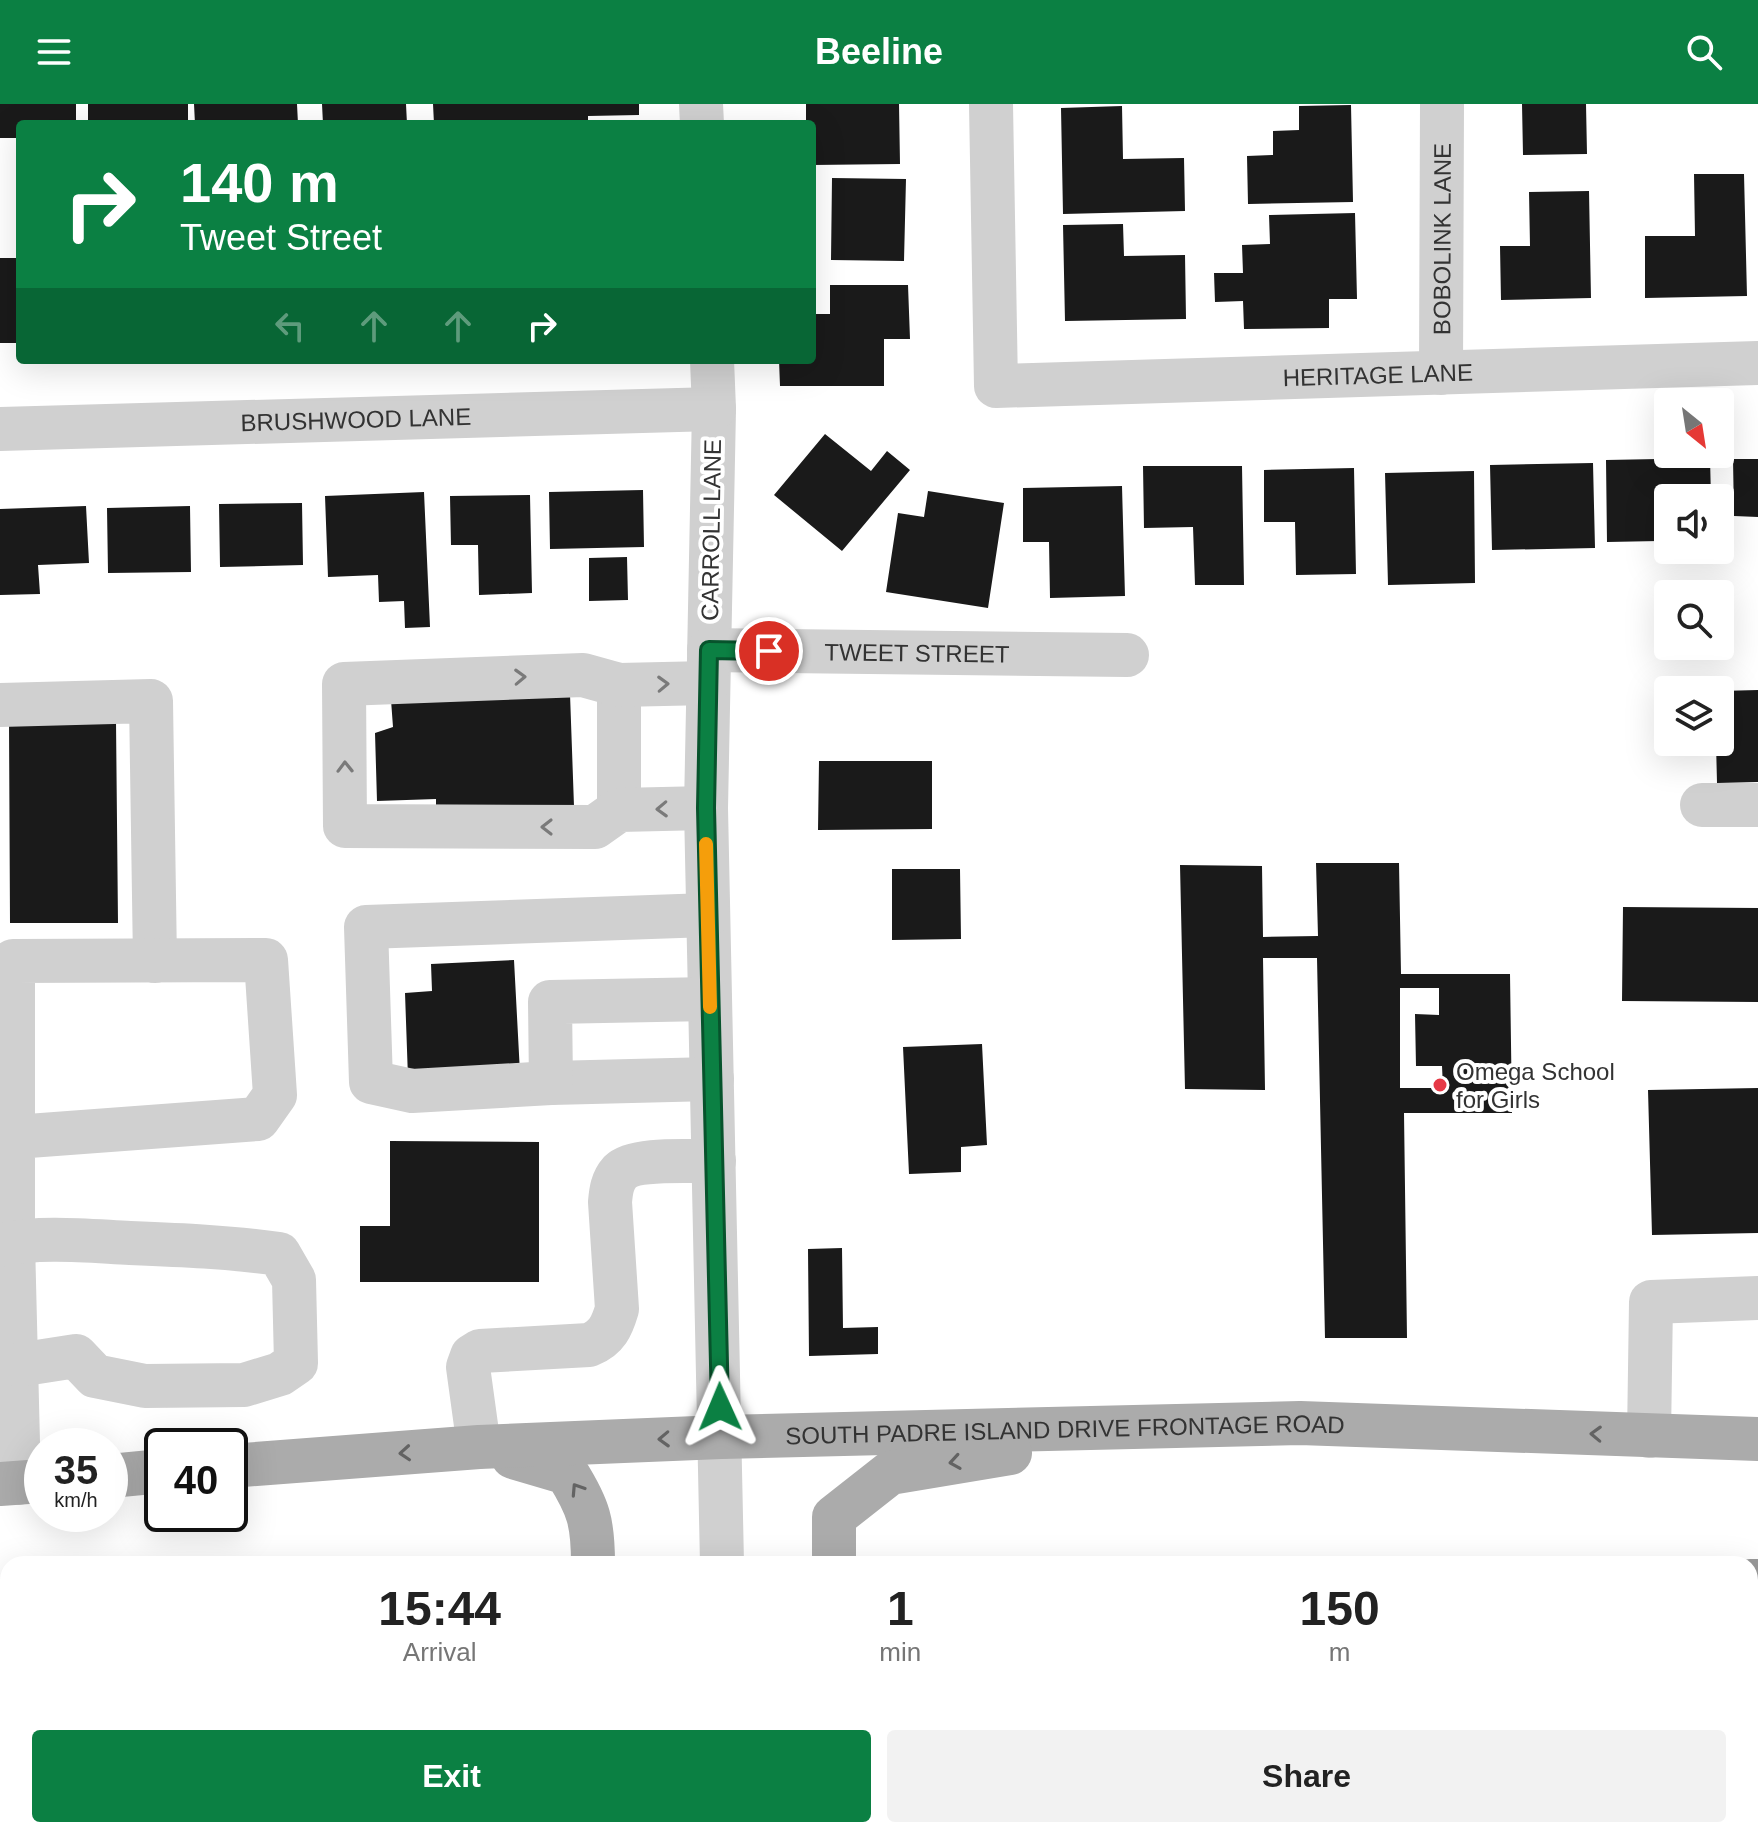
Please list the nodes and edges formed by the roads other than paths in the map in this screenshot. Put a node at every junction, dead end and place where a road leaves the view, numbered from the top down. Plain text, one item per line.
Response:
1 (991, 104) edge
2 (1442, 104) edge
3 (1758, 363) edge
4 (712, 364) edge
5 (1441, 373) junction
6 (714, 409) junction
7 (0, 429) edge
8 (1127, 655) dead end
9 (708, 666) junction
10 (619, 685) junction
11 (0, 705) edge
12 (1702, 805) dead end
13 (1758, 805) edge
14 (706, 808) junction
15 (619, 810) junction
16 (708, 915) junction
17 (155, 961) junction
18 (7, 981) edge
19 (710, 999) junction
20 (7, 1056) edge
21 (712, 1079) junction
22 (551, 1083) junction
23 (8, 1136) edge
24 (714, 1161) junction
25 (7, 1243) edge
26 (1758, 1298) edge
27 (18, 1365) junction
28 (1170, 1427) junction
29 (1649, 1436) junction
30 (721, 1437) junction
31 (1758, 1439) edge
32 (479, 1447) junction
33 (248, 1465) edge
34 (20, 1483) edge
35 (593, 1556) edge
36 (722, 1556) edge
37 (834, 1556) edge

1 - 5 street, HERITAGE LANE
2 - 5 street, BOBOLINK LANE
3 - 5 street, HERITAGE LANE
4 - 6 street, CARROLL LANE
6 - 7 street, BRUSHWOOD LANE
6 - 9 street, CARROLL LANE
8 - 9 street, TWEET STREET
10 -> 9 street, TWEET STREET
9 - 14 street, CARROLL LANE
10 - 15 street
15 -> 10 street, TWEET STREET
11 - 17 street
12 - 13 street
14 -> 15 street
14 - 16 street, CARROLL LANE
16 - 19 street, CARROLL LANE
16 - 22 street
17 - 18 street
17 - 23 street
18 - 20 street
19 - 21 street, CARROLL LANE
19 - 22 street
20 - 23 street
21 - 22 street
21 - 24 street, CARROLL LANE
23 - 25 street
24 - 30 street, CARROLL LANE
24 - 32 street
25 - 27 street
25 - 27 street
26 - 29 street
27 - 34 street
29 -> 28 main road, SOUTH PADRE ISLAND DRIVE FRONTAGE ROAD
28 - 30 main road, SOUTH PADRE ISLAND DRIVE FRONTAGE ROAD
28 -> 37 main road
29 - 31 main road, SOUTH PADRE ISLAND DRIVE FRONTAGE ROAD
30 -> 32 main road, SOUTH PADRE ISLAND DRIVE FRONTAGE ROAD
30 - 36 street, CARROLL LANE
32 -> 33 main road, SOUTH PADRE ISLAND DRIVE FRONTAGE ROAD
35 -> 32 main road

